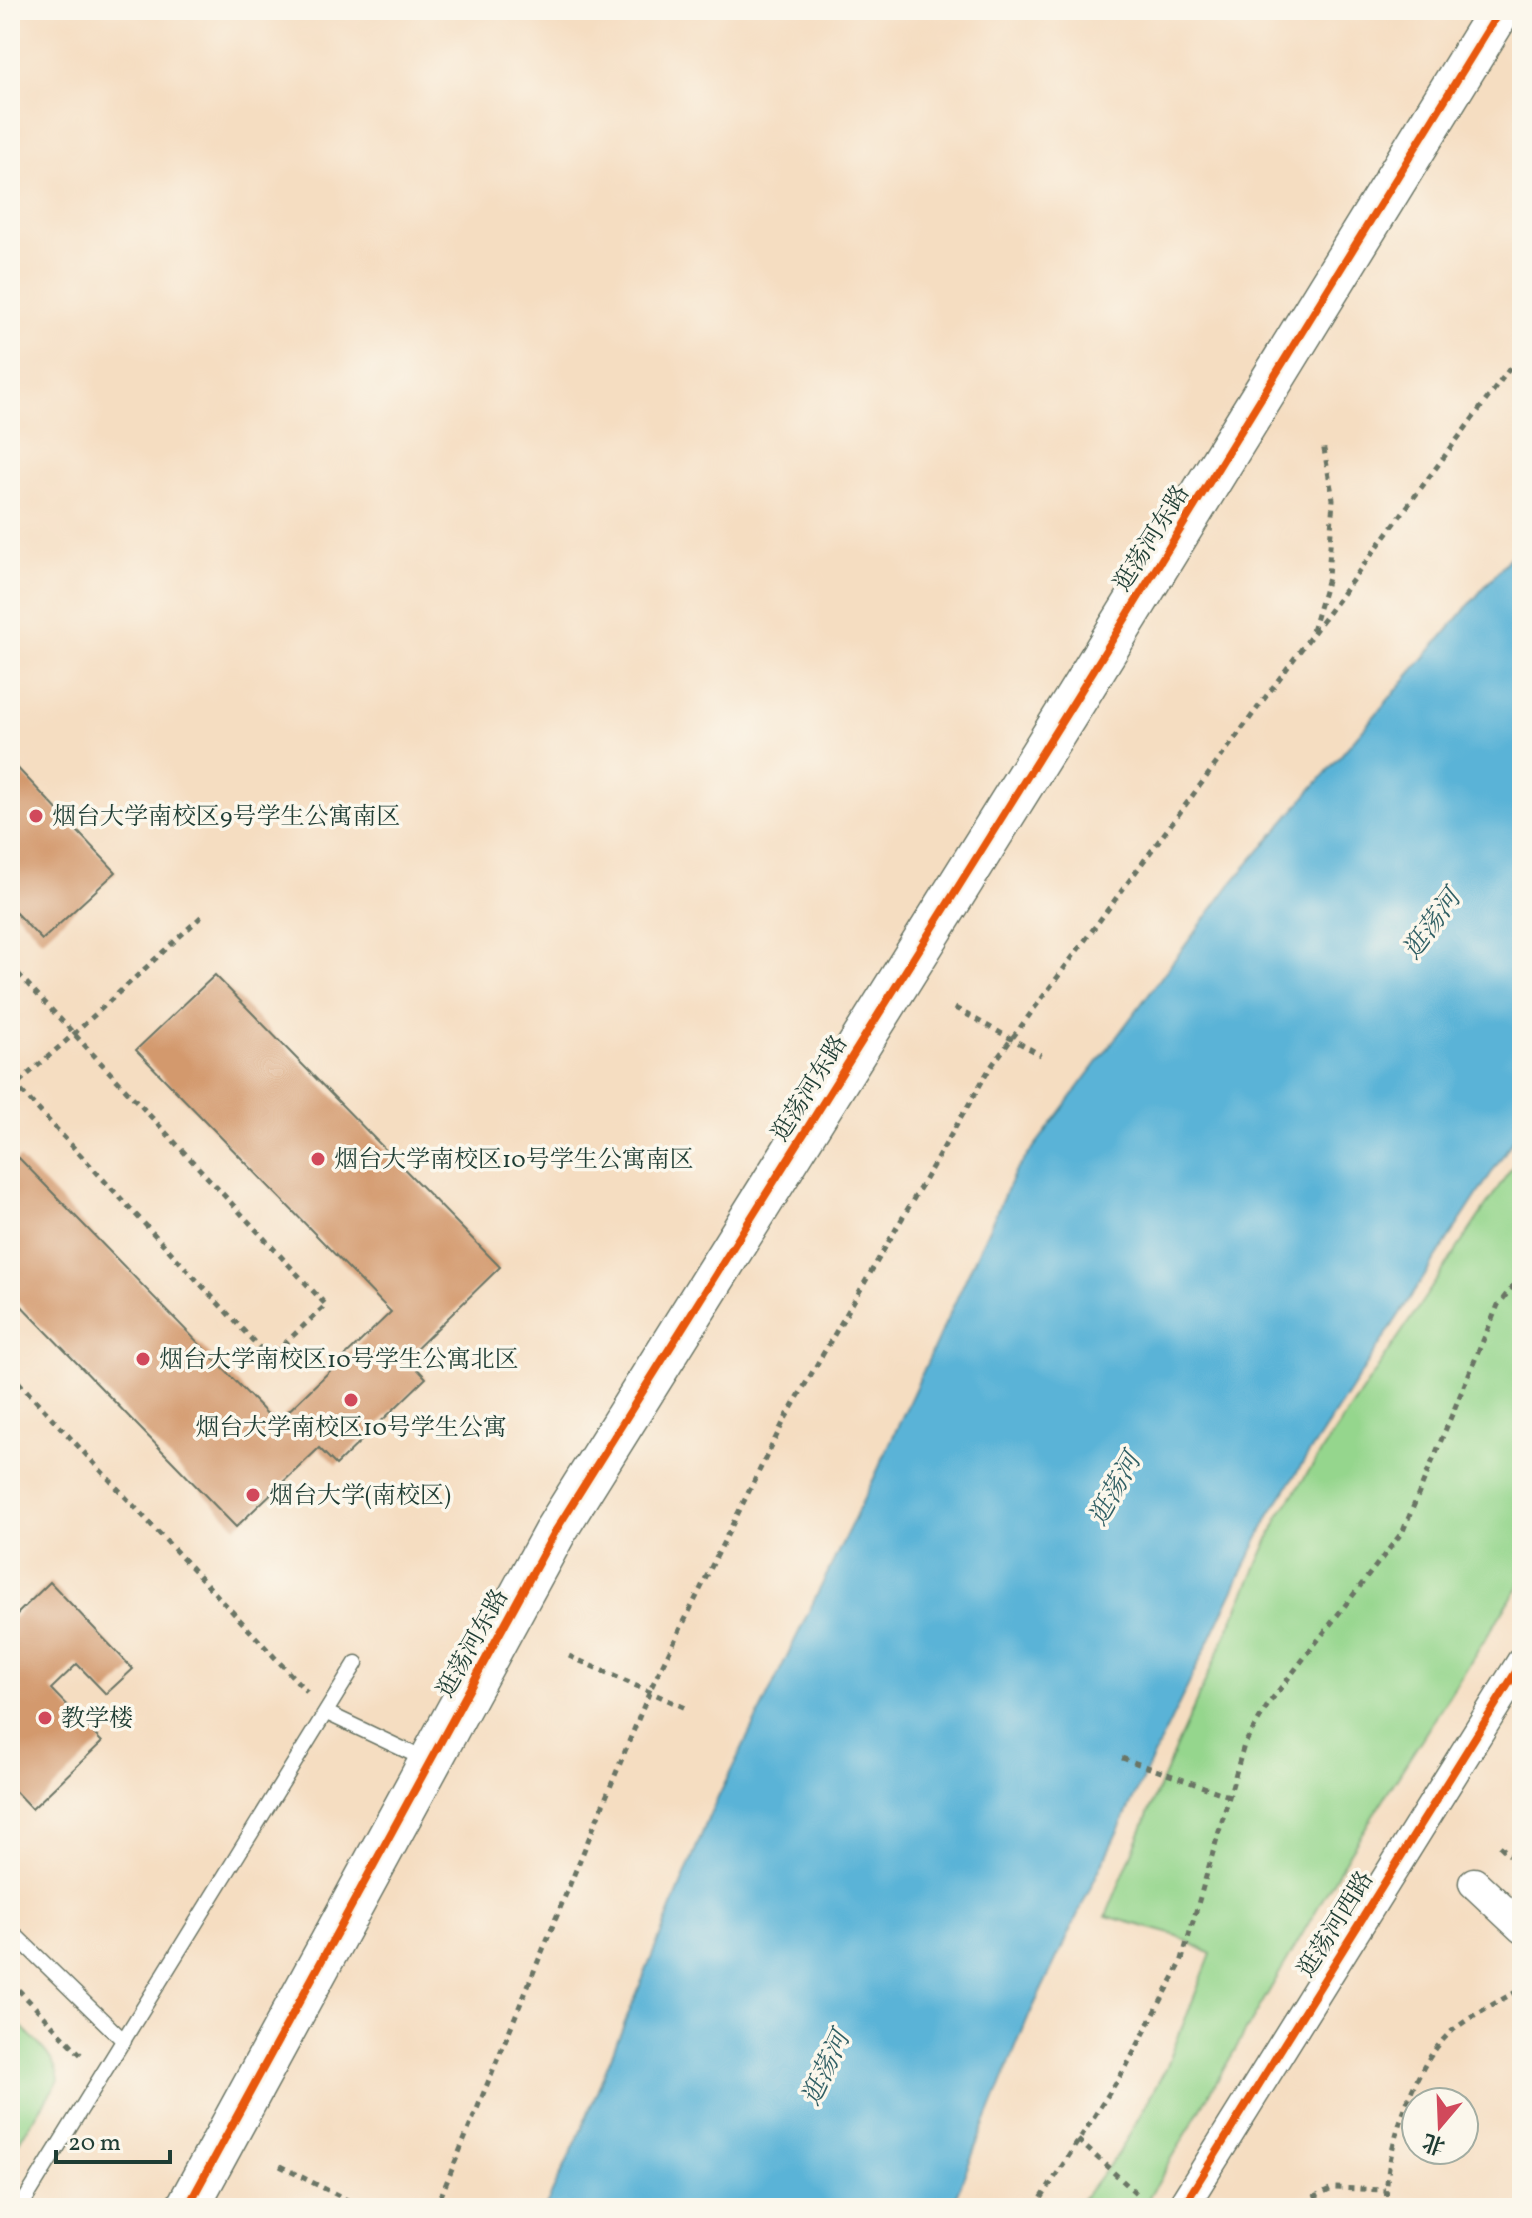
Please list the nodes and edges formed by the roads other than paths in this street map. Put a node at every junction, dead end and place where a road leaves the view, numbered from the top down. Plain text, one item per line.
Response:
1 (1500, 10) edge
2 (1522, 1662) edge
3 (356, 1663) dead end
4 (327, 1713) junction
5 (430, 1762) junction
6 (1474, 1883) dead end
7 (1522, 1928) edge
8 (10, 1930) edge
9 (124, 2041) junction
10 (20, 2208) edge
11 (187, 2208) edge
12 (1182, 2208) edge

1 - 5 street, 逛荡河东路
2 - 12 street, 逛荡河西路
3 - 4 lane
4 - 5 lane
4 - 9 lane
5 - 11 street, 逛荡河东路
6 - 7 street
8 - 9 lane
9 - 10 lane

